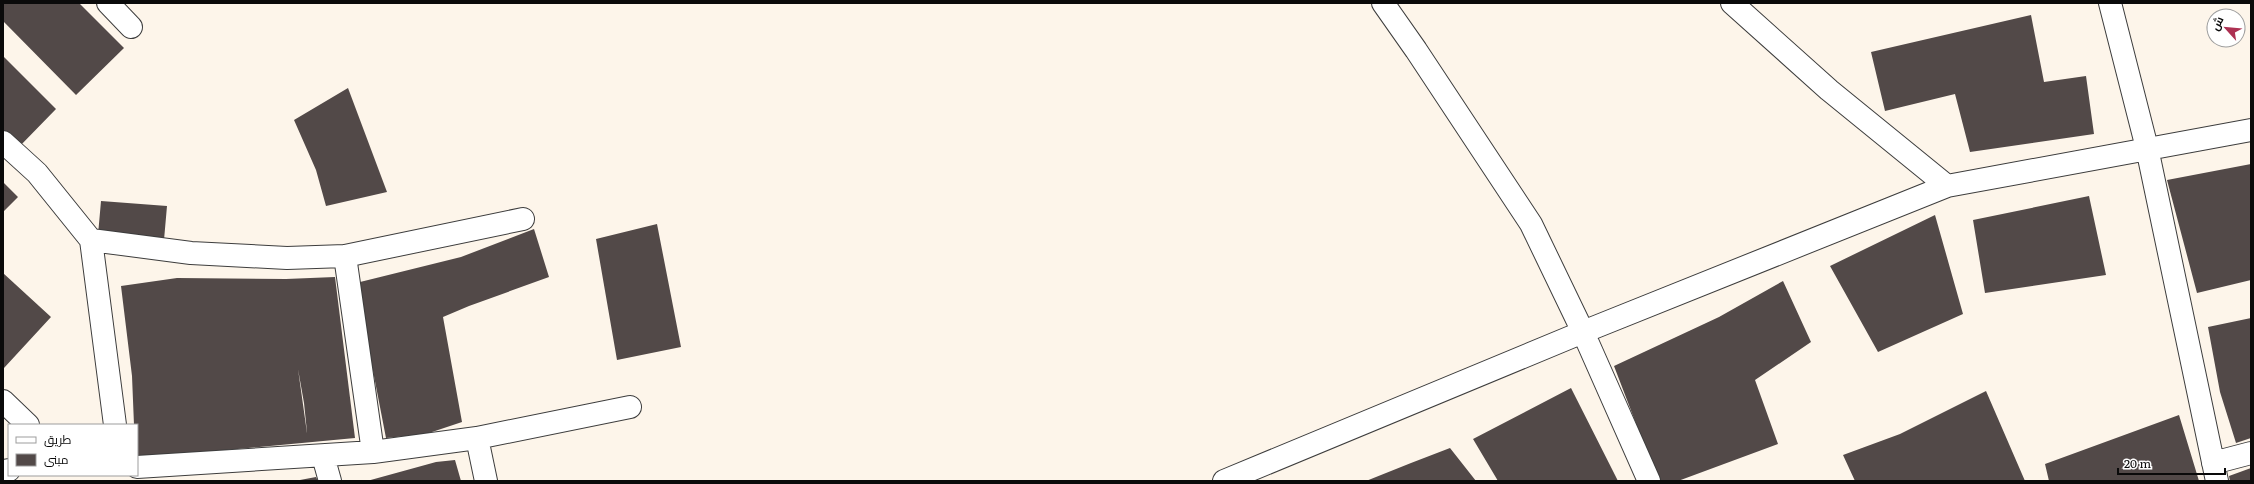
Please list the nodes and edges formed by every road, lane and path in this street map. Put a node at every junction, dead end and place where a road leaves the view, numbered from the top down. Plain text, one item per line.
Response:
1 (108, 3) edge
2 (1383, 3) edge
3 (1732, 3) edge
4 (2110, 3) edge
5 (131, 27) dead end
6 (2251, 130) edge
7 (3, 142) edge
8 (2147, 148) junction
9 (1947, 186) junction
10 (523, 219) dead end
11 (91, 240) junction
12 (345, 256) junction
13 (1583, 332) junction
14 (3, 401) edge
15 (630, 407) dead end
16 (27, 424) edge
17 (116, 424) edge
18 (477, 438) junction
19 (373, 452) junction
20 (2251, 453) edge
21 (323, 456) junction
22 (138, 467) edge
23 (2215, 472) edge
24 (330, 481) edge
25 (486, 481) edge
26 (1224, 481) edge
27 (1649, 481) edge

1 - 5 street
2 - 13 street
3 - 9 street
4 - 8 street
6 - 8 street
7 - 11 street
8 - 9 street
8 - 23 street
9 - 13 street
10 - 12 street
11 - 12 street
11 - 17 street
12 - 19 street
13 - 26 street
13 - 27 street
14 - 16 street
15 - 18 street
18 - 19 street
18 - 25 street
19 - 21 street
20 - 23 street
21 - 22 street
21 - 24 street

